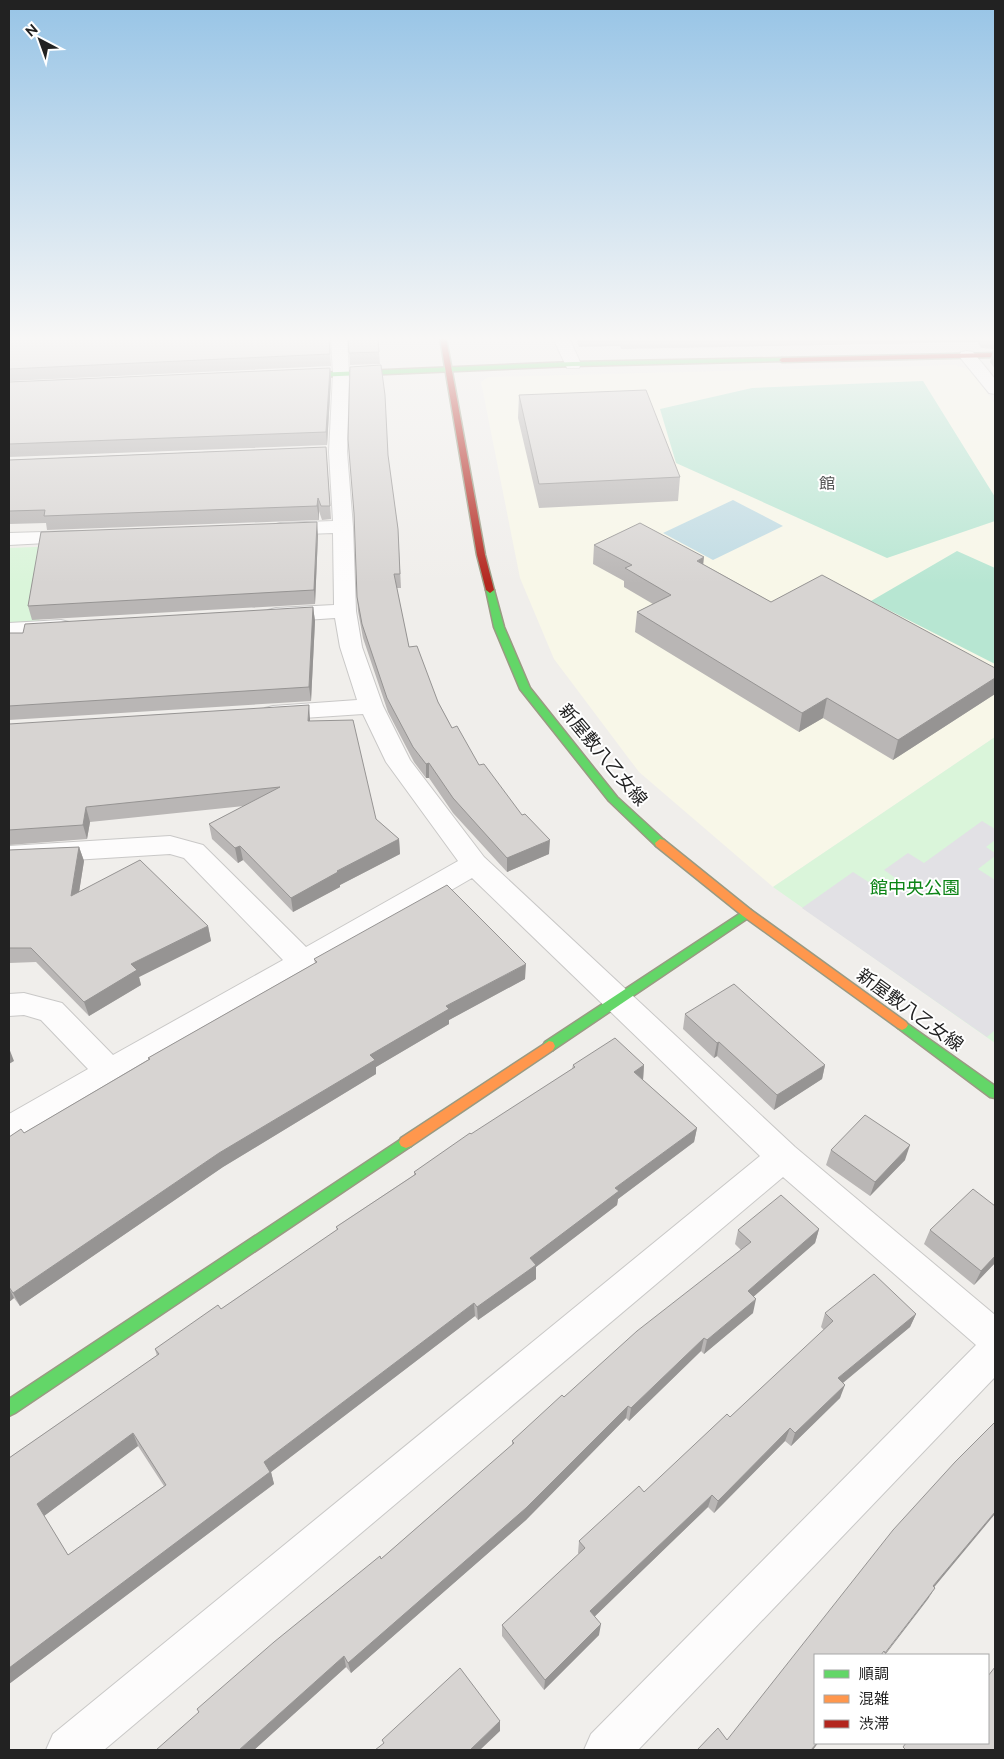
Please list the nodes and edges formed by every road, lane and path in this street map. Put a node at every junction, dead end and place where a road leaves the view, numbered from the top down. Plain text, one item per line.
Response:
1 (340, 420) edge
2 (457, 420) edge
3 (338, 452) junction
4 (318, 453) edge
5 (343, 527) junction
6 (265, 530) edge
7 (97, 536) edge
8 (9, 540) edge
9 (345, 611) junction
10 (256, 616) edge
11 (78, 626) edge
12 (9, 630) edge
13 (371, 706) junction
14 (254, 714) edge
15 (9, 855) edge
16 (474, 864) junction
17 (746, 913) junction
18 (303, 962) junction
19 (616, 1000) junction
20 (9, 1005) edge
21 (109, 1071) junction
22 (995, 1093) edge
23 (9, 1130) edge
24 (783, 1157) junction
25 (995, 1338) edge
26 (995, 1351) edge
27 (9, 1408) edge
28 (69, 1750) edge
29 (607, 1750) edge

1 - 3 street
2 - 17 street, 新屋敷八乙女線
3 - 4 street
3 - 5 street
5 - 6 street
5 - 9 street
7 - 8 street
9 - 10 street
9 - 13 street
11 - 12 street
13 - 14 street
13 - 16 street
15 - 18 street
16 - 18 street
16 - 19 street
17 - 19 street
17 - 22 street, 新屋敷八乙女線
18 - 21 street
19 - 24 street
19 - 27 street
20 - 21 street
21 - 23 street
24 - 25 street
24 - 28 street
26 - 29 street

